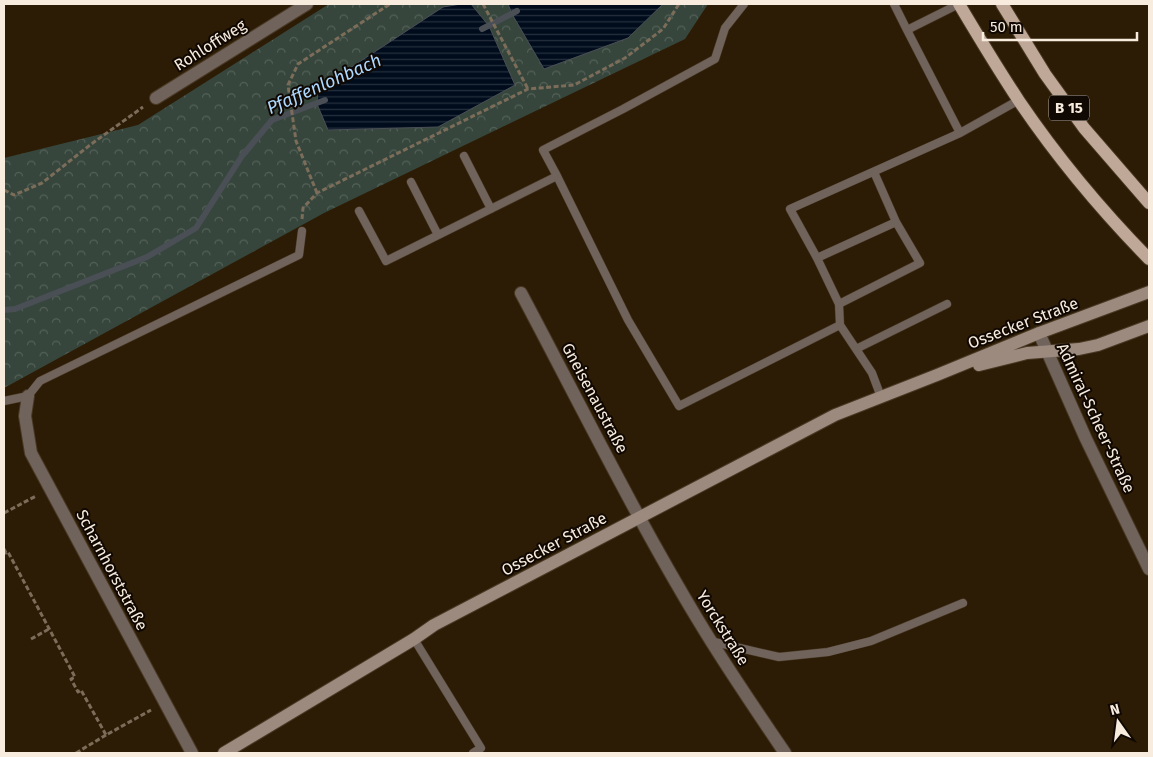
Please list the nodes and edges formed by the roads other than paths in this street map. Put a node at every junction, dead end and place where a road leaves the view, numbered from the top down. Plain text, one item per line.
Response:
1 (306, 4) edge
2 (744, 4) edge
3 (894, 4) edge
4 (959, 4) edge
5 (1002, 4) edge
6 (908, 30) junction
7 (156, 98) road end
8 (1019, 100) junction
9 (960, 133) junction
10 (464, 156) dead end
11 (874, 172) junction
12 (557, 176) junction
13 (412, 182) dead end
14 (1149, 203) edge
15 (490, 209) junction
16 (358, 211) dead end
17 (896, 222) junction
18 (302, 231) road end
19 (438, 236) junction
20 (817, 258) junction
21 (1149, 259) edge
22 (1149, 292) edge
23 (521, 293) dead end
24 (840, 304) junction
25 (947, 304) dead end
26 (840, 325) junction
27 (1149, 326) edge
28 (1040, 333) junction
29 (856, 349) junction
30 (1047, 351) junction
31 (910, 386) junction
32 (28, 396) junction
33 (881, 397) junction
34 (4, 401) edge
35 (639, 517) junction
36 (1149, 569) edge
37 (963, 603) dead end
38 (414, 639) junction
39 (710, 640) junction
40 (192, 753) edge
41 (224, 753) edge
42 (474, 753) edge
43 (785, 753) edge

1 - 7 street, Rohloffweg
2 - 12 lane
3 - 6 lane
4 - 6 lane
4 - 8 main road, B 15
5 - 14 main road, B 15
6 - 9 lane
8 - 9 lane
8 - 21 main road, B 15
9 - 11 lane
10 - 15 lane
11 - 17 lane
11 - 20 lane
12 - 15 lane
12 - 26 lane
13 - 19 lane
15 - 19 lane
16 - 19 lane
17 - 20 lane
17 - 24 lane
18 - 32 lane
20 - 24 lane
22 - 28 street, Ossecker Straße
23 - 35 street, Gneisenaustraße
24 - 26 lane
25 - 29 lane
26 - 29 lane
27 - 30 street, Ossecker Straße
28 - 30 street, Admiral-Scheer-Straße
28 - 31 street, Ossecker Straße
29 - 33 lane
30 - 31 street, Ossecker Straße
30 - 36 street, Admiral-Scheer-Straße
31 - 33 street, Ossecker Straße
32 - 34 lane
32 - 40 street, Scharnhorststraße
33 - 35 street, Ossecker Straße
35 - 38 street, Ossecker Straße
35 - 39 street, Yorckstraße
37 - 39 lane
38 - 41 street, Ossecker Straße
38 - 42 lane
39 - 43 street, Yorckstraße

